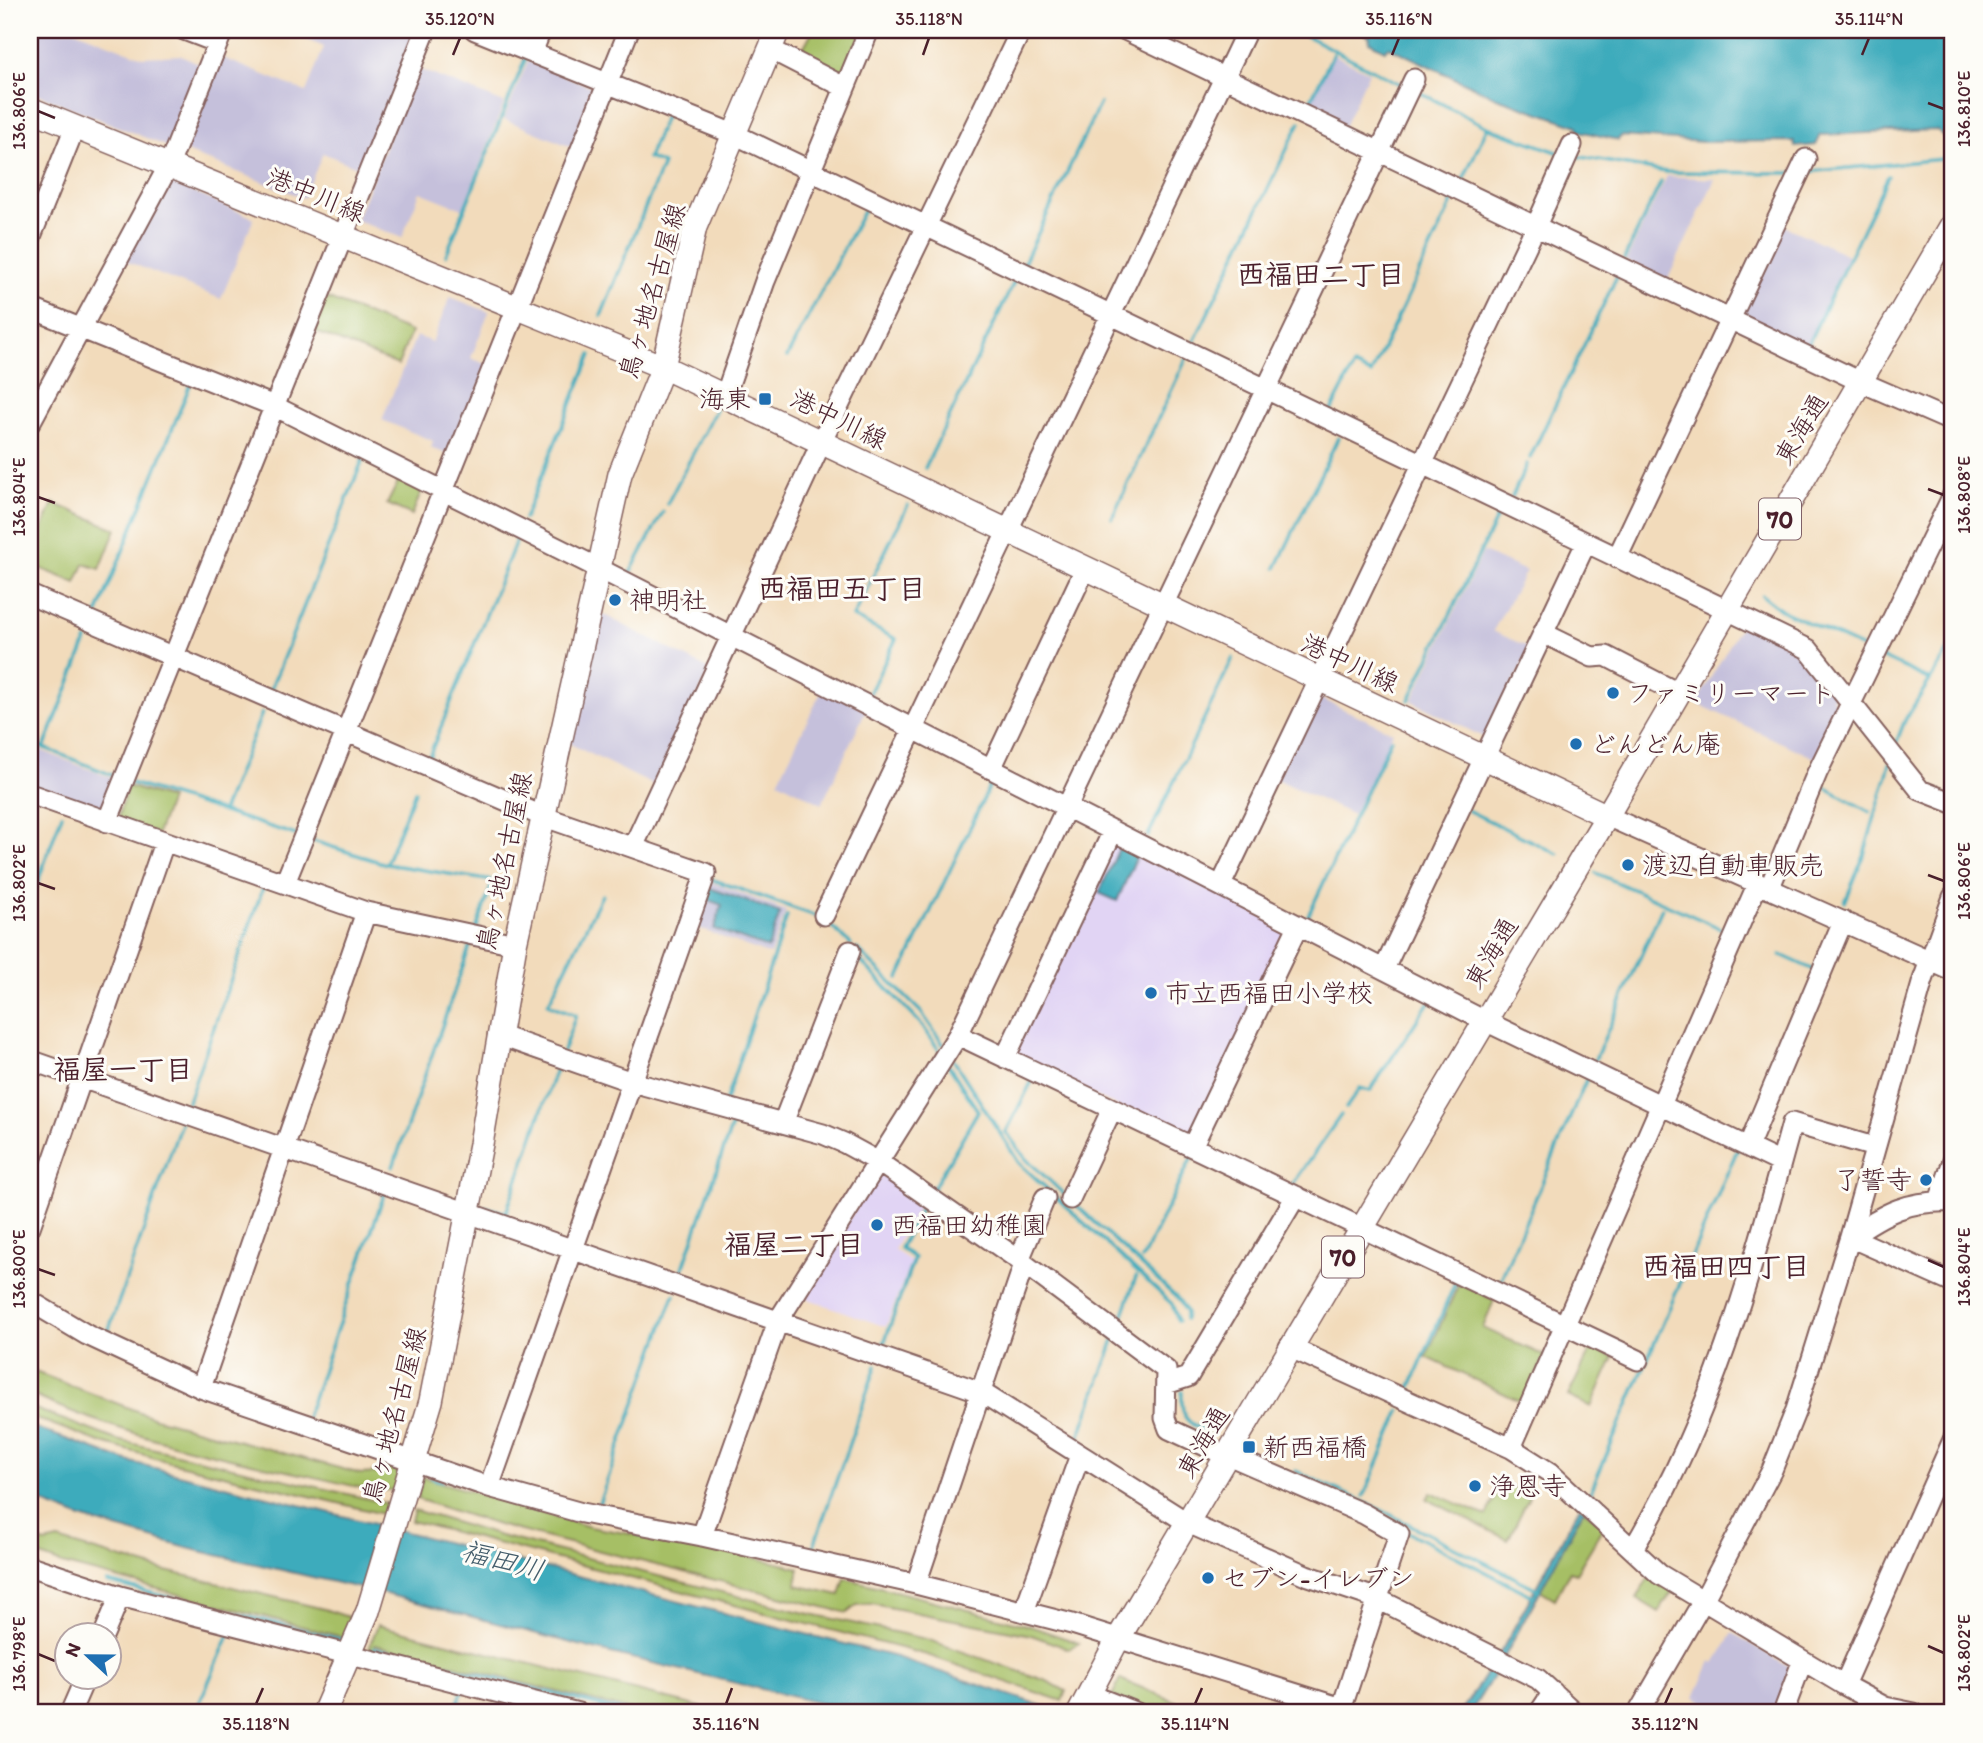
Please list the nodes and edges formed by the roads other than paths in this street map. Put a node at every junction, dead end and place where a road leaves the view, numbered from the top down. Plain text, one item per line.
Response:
1 (184, 30) edge
2 (426, 30) edge
3 (475, 30) edge
4 (541, 30) edge
5 (629, 30) edge
6 (869, 30) edge
7 (1021, 30) edge
8 (1125, 30) edge
9 (1247, 30) edge
10 (221, 36) edge
11 (774, 39) edge
12 (532, 53) junction
13 (1225, 76) junction
14 (1414, 79) dead end
15 (607, 84) junction
16 (844, 87) junction
17 (30, 109) edge
18 (75, 127) junction
19 (736, 135) junction
20 (1572, 145) dead end
21 (1381, 152) junction
22 (1806, 159) dead end
23 (169, 164) junction
24 (811, 172) junction
25 (1953, 223) edge
26 (1536, 226) junction
27 (927, 228) junction
28 (342, 235) junction
29 (30, 239) edge
30 (517, 307) junction
31 (30, 308) edge
32 (1112, 317) junction
33 (1731, 319) junction
34 (80, 328) junction
35 (663, 367) junction
36 (1861, 382) junction
37 (1266, 390) junction
38 (725, 396) junction
39 (274, 406) junction
40 (1953, 422) edge
41 (30, 423) edge
42 (822, 441) junction
43 (1423, 463) junction
44 (443, 491) junction
45 (1953, 495) edge
46 (1009, 532) junction
47 (1586, 542) junction
48 (1617, 558) junction
49 (598, 568) junction
50 (1085, 569) junction
51 (30, 595) edge
52 (1163, 606) junction
53 (30, 607) edge
54 (1727, 609) junction
55 (1543, 633) junction
56 (731, 636) junction
57 (171, 662) junction
58 (1318, 679) junction
59 (1678, 693) junction
60 (1852, 701) junction
61 (914, 729) junction
62 (344, 736) junction
63 (1484, 756) junction
64 (991, 769) junction
65 (30, 794) edge
66 (1953, 803) edge
67 (1068, 809) junction
68 (1607, 816) junction
69 (541, 821) junction
70 (107, 822) junction
71 (1113, 831) junction
72 (164, 843) junction
73 (633, 847) junction
74 (285, 883) junction
75 (1221, 885) junction
76 (1764, 886) junction
77 (1953, 897) edge
78 (366, 912) junction
79 (824, 915) dead end
80 (1843, 921) junction
81 (1298, 926) junction
82 (515, 944) junction
83 (850, 951) dead end
84 (1930, 961) junction
85 (1384, 969) junction
86 (1953, 971) edge
87 (1483, 1020) junction
88 (498, 1035) junction
89 (958, 1035) junction
90 (1005, 1058) junction
91 (30, 1060) edge
92 (82, 1078) junction
93 (632, 1082) junction
94 (1660, 1106) junction
95 (1112, 1109) junction
96 (783, 1123) junction
97 (1742, 1145) junction
98 (1192, 1147) junction
99 (1874, 1147) junction
100 (285, 1149) junction
101 (877, 1161) junction
102 (1953, 1161) edge
103 (1781, 1163) junction
104 (1296, 1196) junction
105 (1045, 1198) dead end
106 (1070, 1199) dead end
107 (1860, 1199) junction
108 (1946, 1202) edge
109 (1908, 1205) junction
110 (468, 1213) junction
111 (30, 1227) edge
112 (1361, 1227) junction
113 (1850, 1237) junction
114 (575, 1249) junction
115 (1022, 1262) junction
116 (1953, 1283) edge
117 (30, 1301) edge
118 (778, 1321) junction
119 (1564, 1326) junction
120 (1289, 1348) junction
121 (1638, 1360) dead end
122 (1166, 1384) junction
123 (201, 1388) junction
124 (981, 1392) junction
125 (1953, 1440) edge
126 (1511, 1448) junction
127 (1080, 1455) junction
128 (1227, 1456) junction
129 (413, 1462) junction
130 (489, 1487) junction
131 (1188, 1524) junction
132 (702, 1536) junction
133 (1633, 1549) junction
134 (30, 1566) edge
135 (916, 1584) junction
136 (120, 1596) junction
137 (1378, 1599) junction
138 (1703, 1601) junction
139 (1024, 1612) junction
140 (110, 1620) edge
141 (1118, 1639) junction
142 (351, 1655) junction
143 (1802, 1662) junction
144 (1844, 1685) junction
145 (80, 1690) edge
146 (1553, 1692) junction
147 (1085, 1703) edge
148 (1341, 1711) edge
149 (70, 1713) edge
150 (324, 1713) edge
151 (578, 1713) edge
152 (1137, 1713) edge
153 (1539, 1713) edge
154 (1575, 1713) edge
155 (1638, 1713) edge
156 (1783, 1713) edge
157 (1913, 1713) edge

1 - 10 street
2 - 28 street
3 - 12 street
4 - 12 street
5 - 15 street
6 - 16 street
7 - 27 street
8 - 13 street
9 - 13 street
10 - 23 street
11 - 16 street
11 - 19 main road, 鳥ヶ地名古屋線
12 - 15 street
13 - 21 street
13 - 32 street
14 - 21 street
15 - 19 street
15 - 30 street
16 - 24 street
17 - 18 main road, 港中川線
18 - 23 main road, 港中川線
18 - 29 street
19 - 24 street
19 - 35 main road, 鳥ヶ地名古屋線
20 - 26 street
21 - 26 street
21 - 37 street
22 - 33 street
23 - 28 main road, 港中川線
23 - 34 street
24 - 27 street
24 - 38 street
25 - 36 main road, 東海通 / 70
26 - 33 street
26 - 43 street
27 - 32 street
27 - 42 street
28 - 30 main road, 港中川線
28 - 39 street
30 - 35 main road, 港中川線
30 - 44 street
31 - 34 street
32 - 37 street
32 - 46 street
33 - 36 street
33 - 48 street
34 - 39 street
34 - 41 street
35 - 38 main road, 港中川線
35 - 49 main road, 鳥ヶ地名古屋線
36 - 40 street
36 - 54 main road, 東海通 / 70
37 - 43 street
37 - 52 street
38 - 42 main road, 港中川線
39 - 44 street
39 - 57 street
42 - 46 main road, 港中川線
42 - 56 street
43 - 47 street
43 - 58 street
44 - 49 street
44 - 62 street
45 - 60 street
46 - 50 main road, 港中川線
46 - 61 street
47 - 48 street
47 - 55 street
48 - 54 street
49 - 56 street
49 - 69 main road, 鳥ヶ地名古屋線
50 - 52 main road, 港中川線
50 - 64 street
51 - 57 street
52 - 58 main road, 港中川線
52 - 67 street
53 - 57 street
54 - 59 main road, 東海通 / 70
54 - 60 street
55 - 59 street
55 - 63 street
56 - 61 street
56 - 73 street
57 - 62 street
57 - 70 street
58 - 63 main road, 港中川線
58 - 75 street
59 - 68 main road, 東海通 / 70
60 - 66 street
60 - 76 street
61 - 64 street
61 - 79 street
62 - 69 street
62 - 74 street
63 - 68 main road, 港中川線
63 - 85 street
64 - 67 street
65 - 70 street
67 - 71 street
67 - 89 street
68 - 76 street
68 - 87 main road, 東海通 / 70
69 - 73 street
69 - 82 main road, 鳥ヶ地名古屋線
70 - 72 street
71 - 75 street
71 - 90 street
72 - 74 street
72 - 92 street
73 - 93 street
74 - 78 street
75 - 81 street
76 - 80 street
76 - 94 street
77 - 84 street
78 - 82 street
78 - 100 street
80 - 84 street
80 - 97 street
81 - 85 street
81 - 98 street
82 - 88 main road, 鳥ヶ地名古屋線
83 - 96 street
84 - 86 street
84 - 99 street
85 - 87 street
87 - 94 street
87 - 112 main road, 東海通 / 70
88 - 93 street
88 - 110 main road, 鳥ヶ地名古屋線
89 - 90 street
89 - 101 street
90 - 95 street
91 - 92 street
92 - 100 street
92 - 111 street
93 - 96 street
93 - 114 street
94 - 97 street
94 - 119 street
95 - 98 street
95 - 106 street
96 - 101 street
97 - 103 street
98 - 104 street
99 - 103 street
99 - 107 street
100 - 110 street
100 - 123 street
101 - 115 street
101 - 118 street
102 - 108 street
103 - 133 street
104 - 112 street
104 - 122 street
105 - 115 street
107 - 109 street
107 - 113 street
108 - 109 street
109 - 113 street
110 - 114 street
110 - 129 main road, 鳥ヶ地名古屋線
112 - 119 street
112 - 120 main road, 東海通 / 70
113 - 116 street
113 - 138 street
114 - 118 street
114 - 130 street
115 - 122 street
115 - 124 street
117 - 123 street
118 - 124 street
118 - 132 street
119 - 121 street
119 - 126 street
120 - 126 street
120 - 128 main road, 東海通 / 70
122 - 128 street
123 - 129 street
124 - 127 street
124 - 135 street
125 - 144 street
126 - 133 street
127 - 131 street
127 - 139 street
128 - 131 main road, 東海通 / 70
128 - 137 street
129 - 130 street
129 - 142 main road, 鳥ヶ地名古屋線
130 - 132 street
131 - 137 street
131 - 141 main road, 東海通 / 70
132 - 135 street
133 - 138 street
134 - 136 street
135 - 139 street
136 - 140 street
136 - 142 street
137 - 146 street
137 - 148 street
138 - 143 street
138 - 155 street
139 - 141 street
141 - 147 main road, 東海通 / 70
141 - 148 street
142 - 150 main road, 鳥ヶ地名古屋線
142 - 151 street
143 - 144 street
143 - 156 street
144 - 157 street
145 - 149 street
146 - 153 street
146 - 154 street
147 - 152 street

